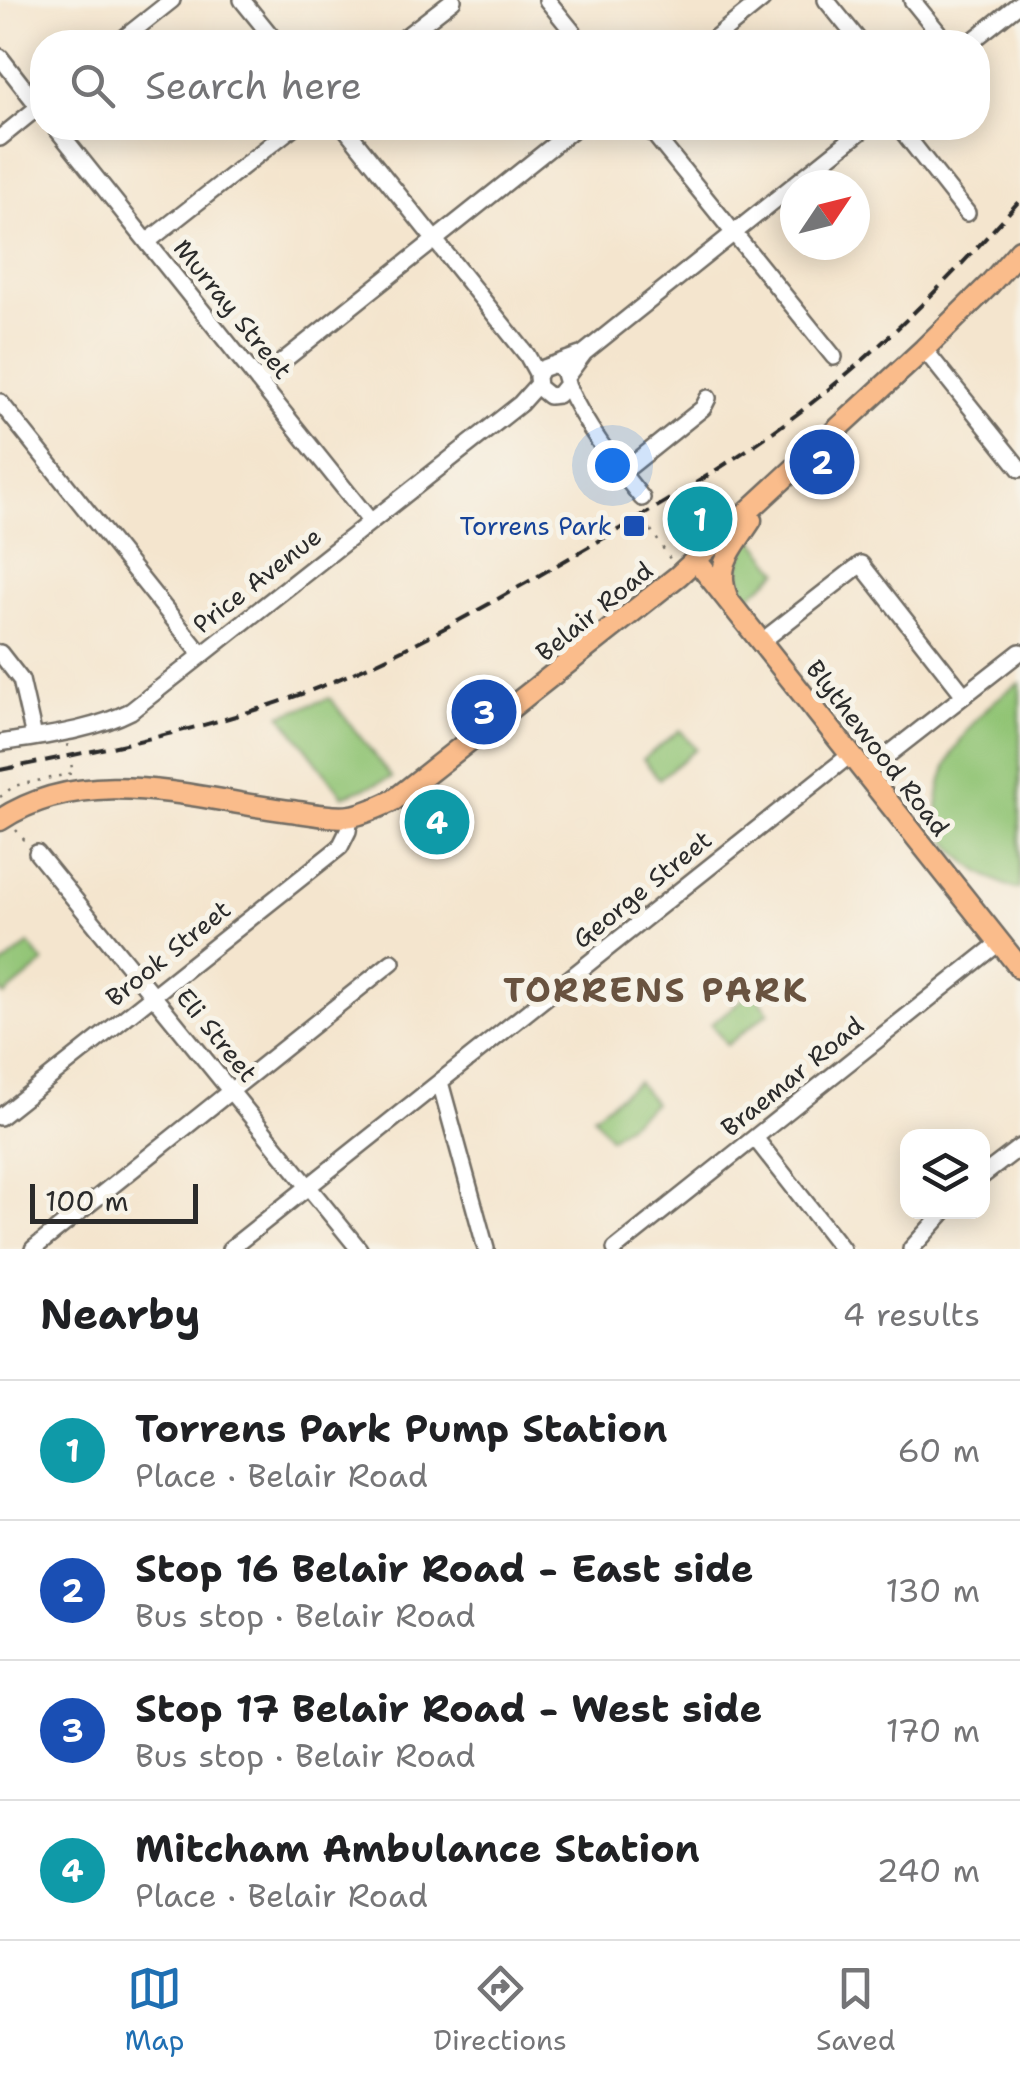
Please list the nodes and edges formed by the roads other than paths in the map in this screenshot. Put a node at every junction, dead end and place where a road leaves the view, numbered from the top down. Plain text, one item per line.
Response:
1 (172, 0) edge
2 (242, 0) edge
3 (453, 0) edge
4 (547, 0) edge
5 (762, 0) edge
6 (826, 0) edge
7 (912, 0) edge
8 (1020, 3) edge
9 (134, 30) edge
10 (266, 30) edge
11 (414, 30) edge
12 (571, 30) edge
13 (725, 30) edge
14 (850, 30) edge
15 (936, 30) edge
16 (986, 30) edge
17 (0, 58) edge
18 (30, 94) edge
19 (30, 115) edge
20 (0, 138) edge
21 (66, 140) edge
22 (277, 140) edge
23 (355, 140) edge
24 (560, 140) edge
25 (659, 140) edge
26 (849, 140) edge
27 (910, 140) edge
28 (968, 213) dead end
29 (734, 234) junction
30 (436, 239) junction
31 (147, 242) junction
32 (1020, 250) edge
33 (924, 349) junction
34 (834, 356) dead end
35 (551, 380) junction
36 (258, 381) junction
37 (708, 398) dead end
38 (0, 402) edge
39 (1020, 469) edge
40 (622, 473) junction
41 (766, 497) junction
42 (642, 498) dead end
43 (371, 522) junction
44 (688, 554) junction
45 (731, 606) junction
46 (761, 642) junction
47 (0, 652) edge
48 (1020, 652) edge
49 (202, 655) junction
50 (964, 695) junction
51 (34, 737) junction
52 (0, 743) edge
53 (850, 754) junction
54 (865, 773) junction
55 (1, 812) edge
56 (350, 816) junction
57 (37, 853) road end
58 (1000, 942) junction
59 (392, 962) dead end
60 (1020, 968) edge
61 (154, 997) junction
62 (440, 1082) junction
63 (231, 1092) junction
64 (0, 1117) edge
65 (755, 1138) junction
66 (1020, 1147) edge
67 (990, 1170) edge
68 (308, 1187) junction
69 (938, 1219) edge
70 (33, 1249) edge
71 (230, 1249) edge
72 (359, 1249) edge
73 (486, 1249) edge
74 (615, 1249) edge
75 (842, 1249) edge
76 (911, 1249) edge

1 - 9 street
2 - 10 street
3 - 11 street
4 - 12 street
5 - 13 street
6 - 14 street
7 - 15 street
8 - 16 street
17 - 18 street
19 - 20 street
21 - 31 street, Murray Street
22 - 31 street
23 - 30 street
24 - 30 street
25 - 29 street
26 - 29 street, Price Avenue
27 - 28 street
29 - 34 street
29 - 35 street, Price Avenue
30 - 35 street
30 - 36 street
31 - 36 street, Murray Street
32 - 33 main road, Belair Road
33 - 39 street
33 - 41 main road, Belair Road
35 - 40 street
35 - 43 street, Price Avenue
36 - 43 street, Murray Street
37 - 40 street
38 - 49 street
40 - 42 street
41 - 44 main road, Belair Road
41 - 45 main road
43 - 49 street, Price Avenue
44 - 45 main road, Blythewood Road
44 - 56 main road, Belair Road
45 - 46 main road, Blythewood Road
46 - 50 street
46 - 53 main road, Blythewood Road
47 - 51 street
48 - 50 street
49 - 51 street, Price Avenue
50 - 54 street
51 - 52 street, Price Avenue
53 - 54 main road, Blythewood Road
53 - 62 street, George Street
54 - 58 main road, Blythewood Road
55 - 56 main road, Belair Road
56 - 61 street, Brook Street
57 - 61 street, Eli Street
58 - 60 main road, Blythewood Road
58 - 65 street, Braemar Road
59 - 63 street
61 - 63 street, Eli Street
61 - 64 street, Brook Street
62 - 68 street, George Street
62 - 73 street
63 - 68 street, Eli Street
63 - 70 street
65 - 74 street, Braemar Road
65 - 75 street
66 - 67 street
68 - 71 street, George Street
68 - 72 street, Eli Street
69 - 76 street

